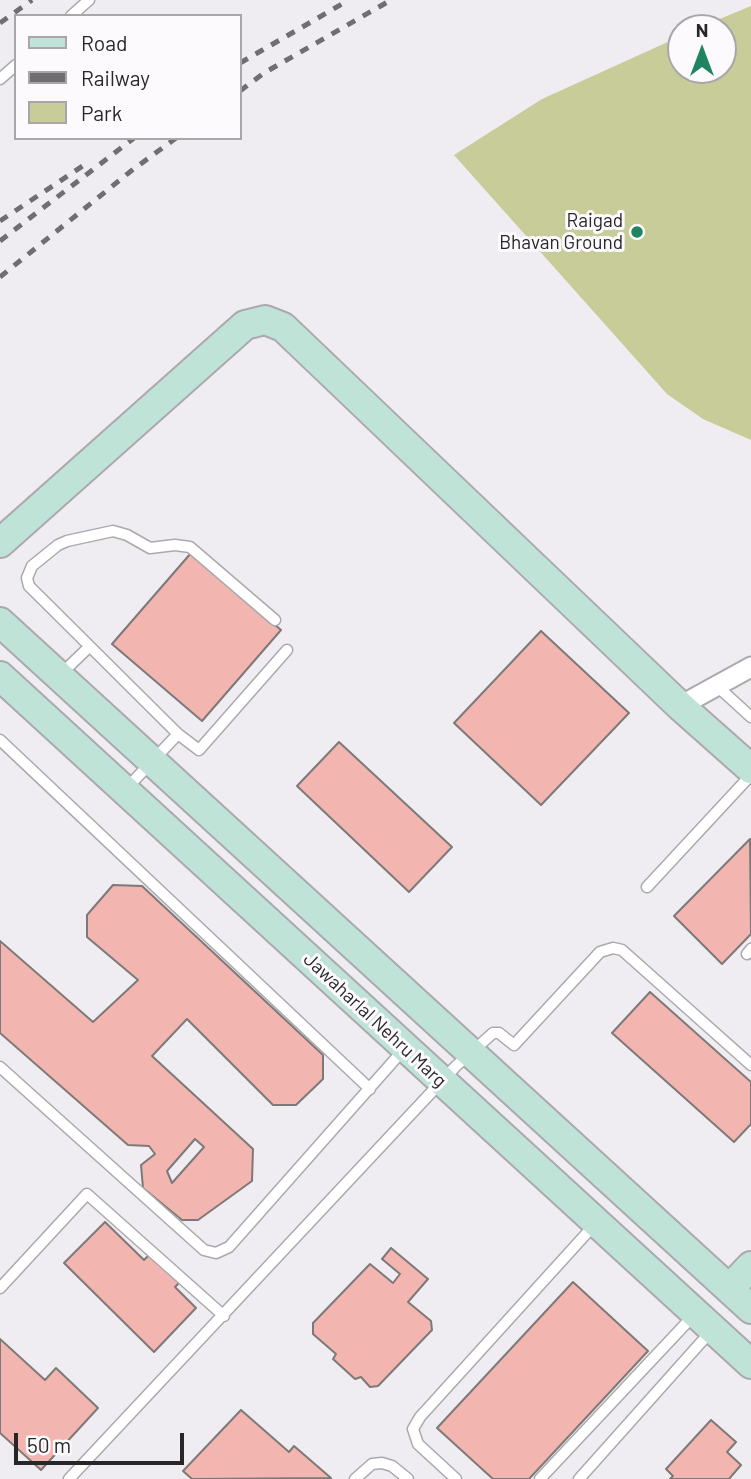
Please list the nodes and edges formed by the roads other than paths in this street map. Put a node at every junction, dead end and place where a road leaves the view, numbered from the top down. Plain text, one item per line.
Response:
1 (89, 0) edge
2 (73, 14) edge
3 (14, 67) edge
4 (0, 79) edge
5 (0, 543) edge
6 (275, 620) dead end
7 (0, 622) edge
8 (89, 647) junction
9 (287, 650) dead end
10 (751, 667) edge
11 (60, 676) junction
12 (3, 683) edge
13 (717, 686) junction
14 (680, 706) junction
15 (751, 716) edge
16 (178, 734) junction
17 (0, 740) edge
18 (152, 760) junction
19 (751, 769) edge
20 (751, 775) edge
21 (125, 790) junction
22 (647, 887) dead end
23 (405, 1048) junction
24 (471, 1051) junction
25 (751, 1065) edge
26 (0, 1067) edge
27 (441, 1081) junction
28 (370, 1089) junction
29 (596, 1223) junction
30 (751, 1266) edge
31 (0, 1288) edge
32 (729, 1289) junction
33 (751, 1309) edge
34 (223, 1316) junction
35 (704, 1321) junction
36 (751, 1364) edge
37 (69, 1479) edge
38 (355, 1479) edge
39 (408, 1479) edge
40 (456, 1479) edge
41 (540, 1479) edge
42 (579, 1479) edge

1 - 2 lane
3 - 4 lane
5 - 14 street
6 - 8 lane
7 - 11 street
8 - 11 lane
8 - 16 lane
9 - 16 lane
10 - 13 street
11 - 18 street
12 - 21 street, Jawaharlal Nehru Marg
13 - 14 street
13 - 15 lane
14 - 19 street
16 - 18 lane
17 - 28 lane
18 - 21 lane
18 - 24 street
20 - 22 lane
21 - 23 street, Jawaharlal Nehru Marg
23 - 27 street, Jawaharlal Nehru Marg
23 - 28 lane
24 - 25 lane
24 - 27 lane
24 - 32 street
26 - 28 lane
27 - 29 street, Jawaharlal Nehru Marg
27 - 34 lane
29 - 35 street, Jawaharlal Nehru Marg
29 - 40 lane
30 - 32 street
31 - 34 lane
32 - 33 street
34 - 37 lane
35 - 36 street, Jawaharlal Nehru Marg
35 - 41 lane
35 - 42 lane
38 - 39 lane

